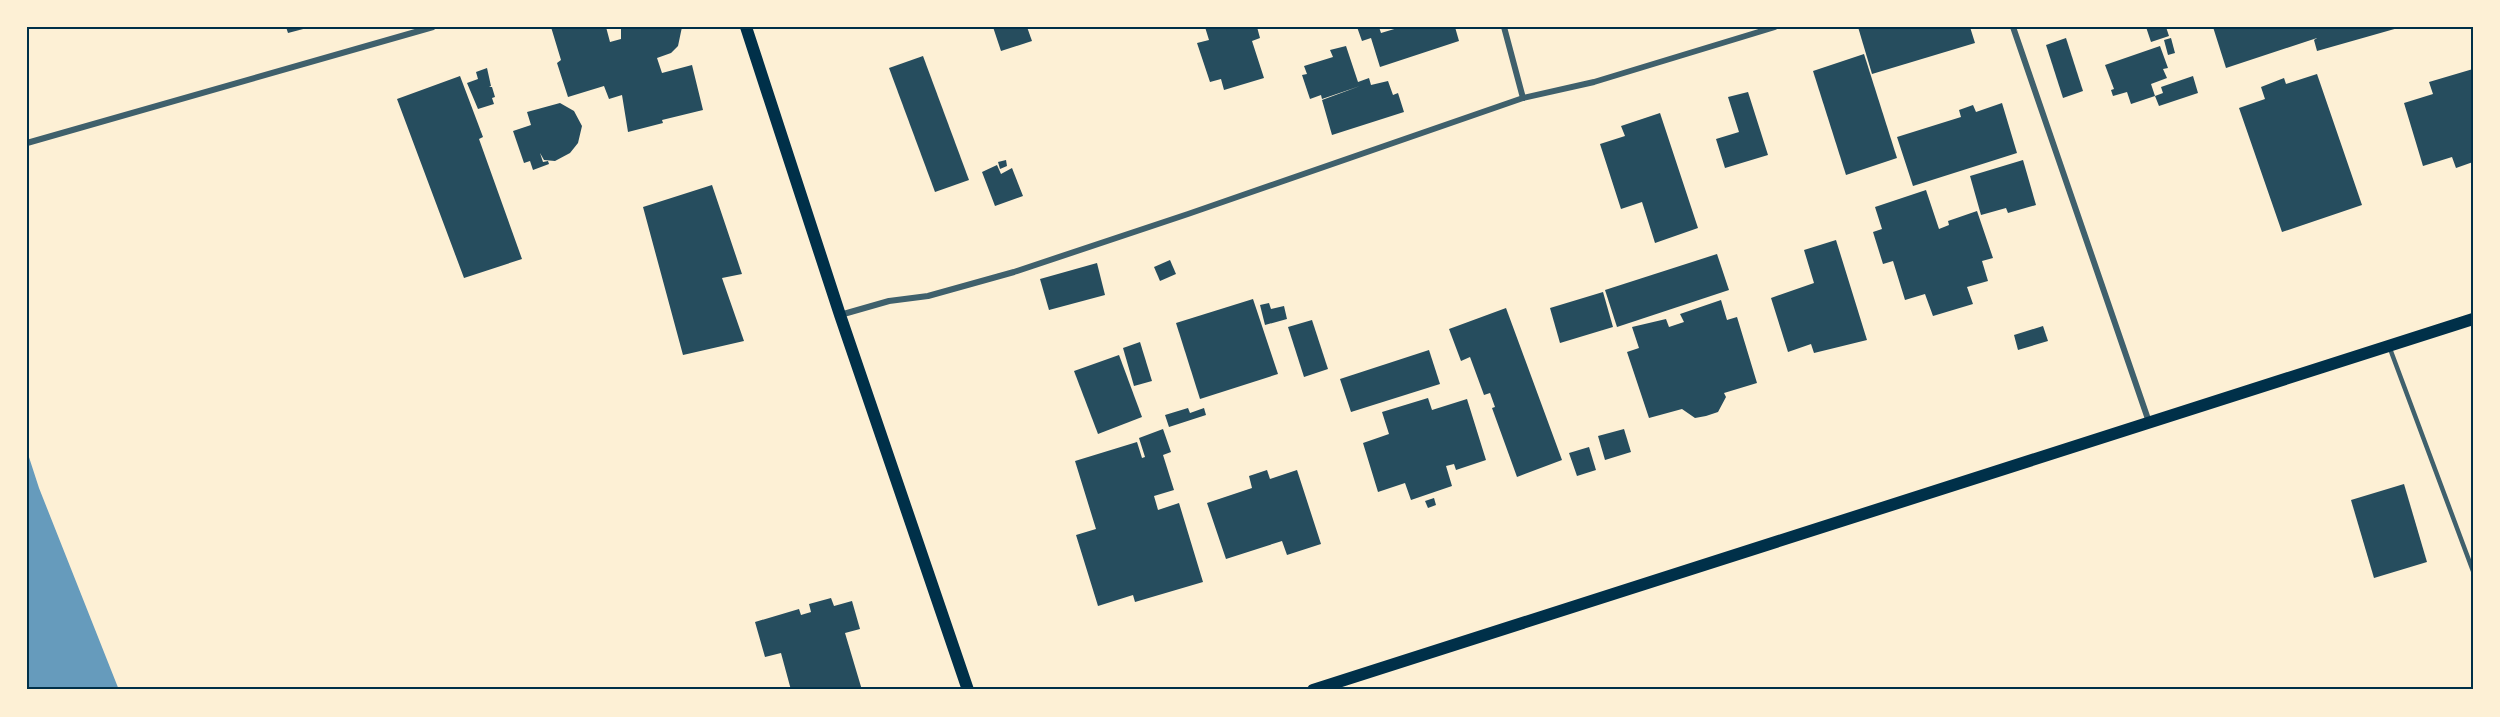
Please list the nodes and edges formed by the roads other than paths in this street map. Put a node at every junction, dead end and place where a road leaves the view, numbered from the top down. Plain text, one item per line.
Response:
1 (433, 27) edge
2 (746, 27) edge
3 (1504, 27) edge
4 (1775, 27) edge
5 (2013, 27) edge
6 (1523, 98) junction
7 (27, 143) edge
8 (840, 315) junction
9 (2473, 319) edge
10 (2389, 346) junction
11 (2150, 423) junction
12 (2473, 572) edge
13 (968, 690) edge
14 (1313, 690) edge

1 - 7 street
2 - 8 main road
3 - 6 street
4 - 6 street
5 - 11 street
6 - 8 street
8 - 13 main road
9 - 10 main road
10 - 11 main road
10 - 12 lane
11 - 14 main road

